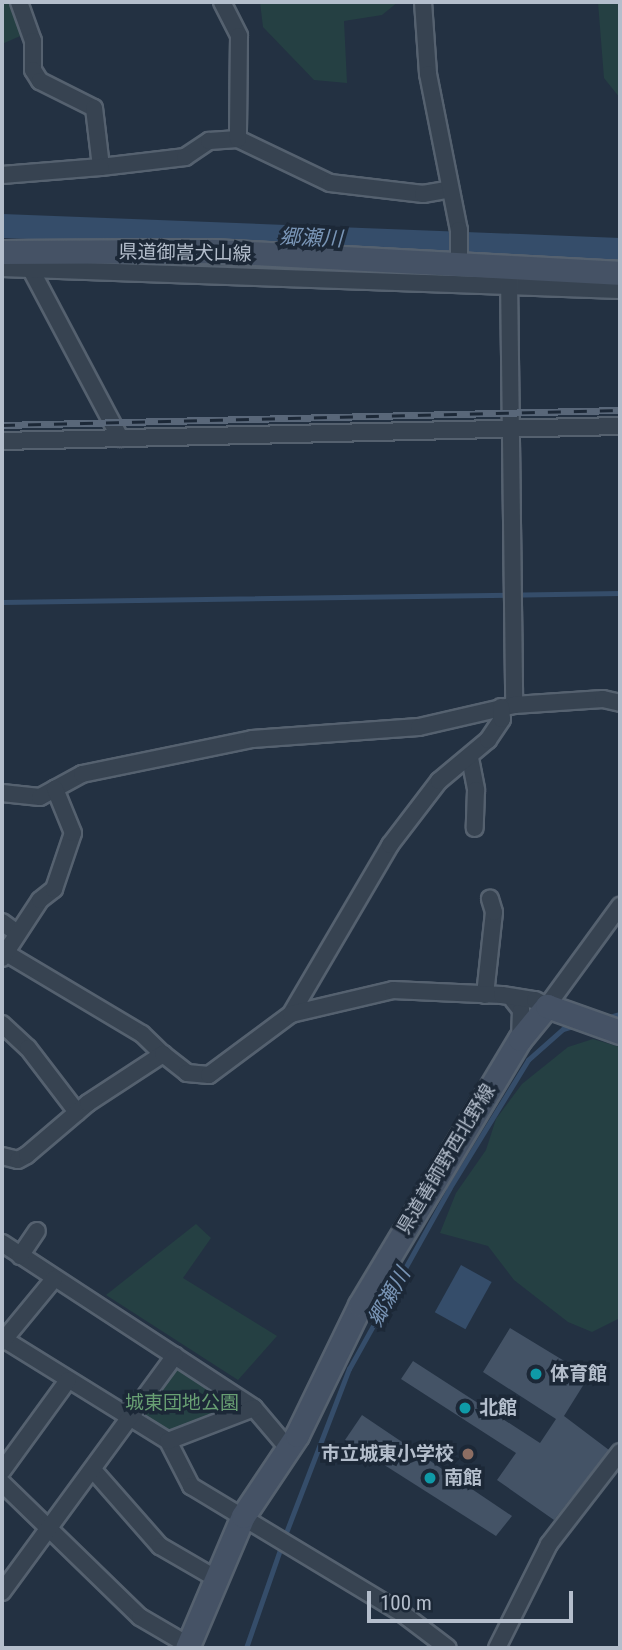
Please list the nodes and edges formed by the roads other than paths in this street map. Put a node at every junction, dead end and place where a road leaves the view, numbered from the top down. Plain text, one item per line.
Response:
1 (19, 2) edge
2 (222, 2) edge
3 (423, 2) edge
4 (238, 139) junction
5 (101, 167) junction
6 (2, 175) edge
7 (450, 189) junction
8 (18, 258) edge
9 (459, 259) junction
10 (2, 268) edge
11 (620, 273) edge
12 (509, 275) junction
13 (620, 290) edge
14 (620, 426) edge
15 (512, 429) junction
16 (120, 439) junction
17 (2, 441) edge
18 (620, 703) edge
19 (507, 706) junction
20 (470, 758) junction
21 (55, 789) junction
22 (2, 793) edge
23 (475, 828) dead end
24 (490, 899) dead end
25 (620, 906) edge
26 (2, 922) edge
27 (17, 933) junction
28 (4, 956) edge
29 (485, 995) junction
30 (513, 1000) junction
31 (547, 1006) junction
32 (291, 1014) junction
33 (2, 1024) edge
34 (618, 1032) edge
35 (520, 1039) junction
36 (163, 1054) junction
37 (77, 1112) junction
38 (2, 1156) edge
39 (37, 1231) dead end
40 (2, 1243) edge
41 (20, 1256) junction
42 (54, 1279) junction
43 (3, 1340) edge
44 (175, 1356) junction
45 (68, 1381) junction
46 (254, 1408) junction
47 (130, 1416) junction
48 (168, 1441) junction
49 (287, 1447) junction
50 (620, 1452) edge
51 (2, 1471) edge
52 (94, 1471) junction
53 (2, 1483) edge
54 (243, 1516) junction
55 (47, 1531) junction
56 (217, 1578) junction
57 (2, 1592) edge
58 (193, 1645) edge
59 (447, 1648) edge
60 (497, 1648) edge

1 - 5 street
2 - 4 street
3 - 7 street
4 - 5 street
4 - 7 street
5 - 6 street
7 - 9 street
8 - 9 main road, 県道御嵩犬山線
8 - 10 street
8 - 12 street
8 - 16 street
9 - 12 main road, 県道御嵩犬山線
11 - 12 main road, 県道御嵩犬山線
12 - 13 street
12 - 15 street
14 - 15 street
15 - 16 street
15 - 19 street
16 - 17 street
18 - 19 street
19 - 20 street
19 - 21 street
20 - 23 street
20 - 32 street
21 - 22 street
21 - 27 street
24 - 29 street
25 - 31 street
26 - 27 street
27 - 28 street
28 - 36 street
29 - 30 street
29 - 32 street
30 - 31 street
30 - 35 street
31 - 34 main road
31 - 35 main road, 県道善師野西北野線
32 - 36 street
33 - 37 street
35 - 49 main road, 県道善師野西北野線
36 - 37 street
37 - 38 street
39 - 41 street
40 - 41 street
41 - 42 street
42 - 43 street
42 - 44 street
43 - 45 street
44 - 46 street
44 - 47 street
45 - 47 street
45 - 51 street
46 - 48 street
46 - 49 street
47 - 48 street
47 - 52 street
48 - 54 street
49 - 54 main road, 県道善師野西北野線
50 - 60 street
52 - 55 street
52 - 56 street
53 - 55 street
54 - 56 main road, 県道善師野西北野線
54 - 59 street
55 - 57 street
55 - 58 street
56 - 58 main road, 県道善師野西北野線

